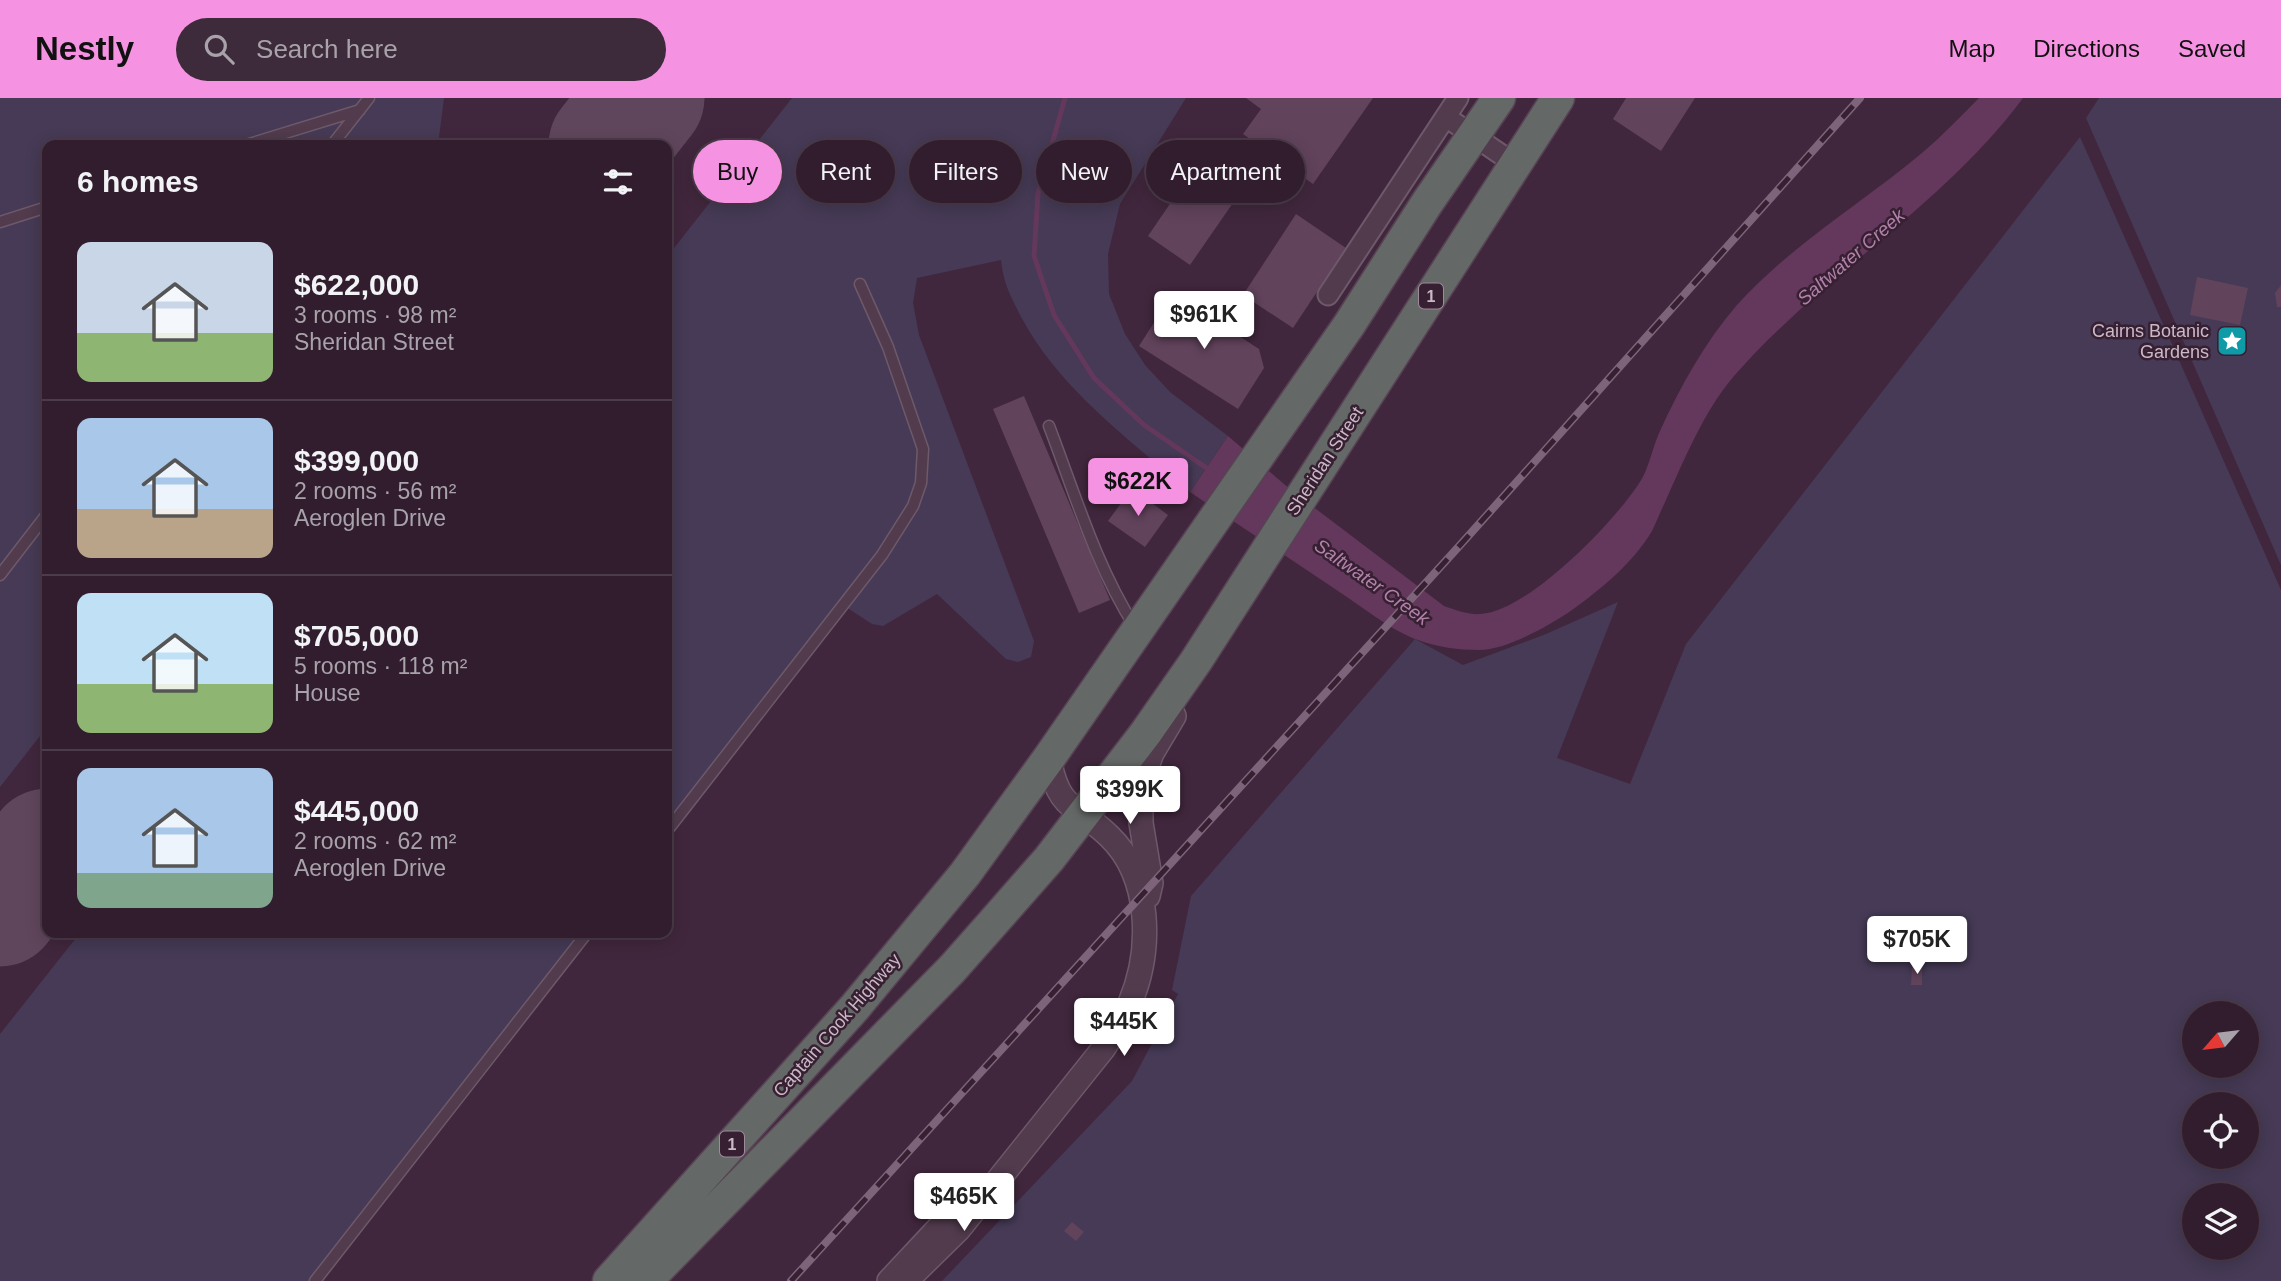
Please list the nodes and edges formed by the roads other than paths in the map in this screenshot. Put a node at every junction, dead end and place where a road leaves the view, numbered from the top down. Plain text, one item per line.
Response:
1 (369, 98) edge
2 (1458, 98) edge
3 (1499, 98) edge
4 (1558, 98) edge
5 (360, 110) junction
6 (1446, 117) junction
7 (1473, 135) junction
8 (262, 140) edge
9 (336, 140) edge
10 (1516, 164) junction
11 (42, 209) edge
12 (0, 222) edge
13 (860, 284) dead end
14 (1328, 295) dead end
15 (1049, 426) dead end
16 (42, 520) edge
17 (0, 575) edge
18 (1138, 630) junction
19 (1196, 662) junction
20 (1049, 758) junction
21 (1082, 816) junction
22 (672, 825) edge
23 (1144, 916) junction
24 (583, 938) edge
25 (1014, 1161) junction
26 (315, 1281) edge
27 (609, 1281) edge
28 (646, 1281) edge
29 (889, 1281) edge
30 (906, 1281) edge

1 - 5 lane
2 - 6 street
3 - 7 highway, 1
4 - 10 highway, Sheridan Street / 1
5 - 8 lane
5 - 9 lane
6 - 7 street
6 - 14 street
7 - 10 street
7 - 18 highway, 1
10 - 19 highway, Sheridan Street / 1
11 - 12 lane
13 - 22 lane
15 - 18 lane
16 - 17 lane
18 - 20 highway, 1
19 - 21 highway, Sheridan Street / 1
19 - 23 street
20 - 21 street
20 - 27 highway, Captain Cook Highway / 1
21 - 23 street
21 - 28 highway, Captain Cook Highway / 1
23 - 25 street
24 - 26 lane
25 - 29 street
25 - 30 street

